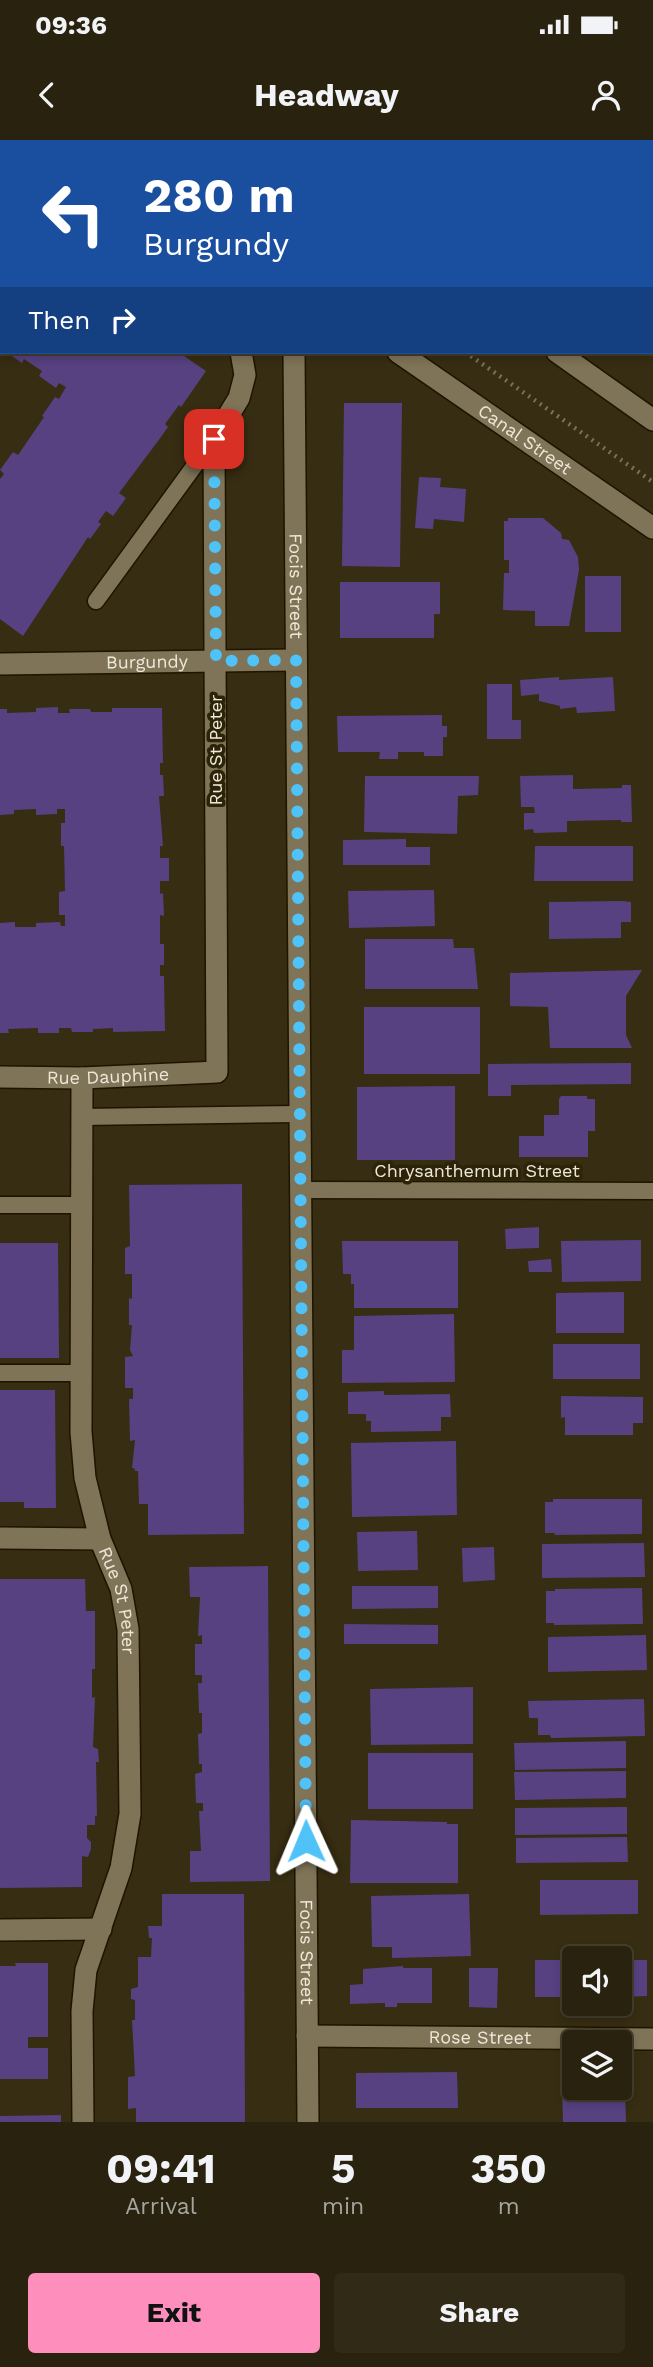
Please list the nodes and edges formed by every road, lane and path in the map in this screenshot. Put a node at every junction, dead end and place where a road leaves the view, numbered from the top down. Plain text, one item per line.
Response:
1 (241, 354) edge
2 (294, 354) edge
3 (401, 354) edge
4 (468, 354) edge
5 (559, 354) edge
6 (653, 420) edge
7 (214, 439) junction
8 (653, 482) edge
9 (653, 528) edge
10 (96, 601) dead end
11 (296, 660) junction
12 (216, 661) junction
13 (0, 664) edge
14 (217, 1072) joint
15 (0, 1076) edge
16 (82, 1078) junction
17 (299, 1114) junction
18 (81, 1117) junction
19 (300, 1190) junction
20 (653, 1191) edge
21 (0, 1205) edge
22 (80, 1205) junction
23 (0, 1373) edge
24 (82, 1373) junction
25 (0, 1538) edge
26 (100, 1539) junction
27 (101, 1929) junction
28 (0, 1930) edge
29 (307, 2036) junction
30 (653, 2039) edge
31 (83, 2122) edge
32 (308, 2122) edge

1 - 7 street
2 - 11 street, Focis Street
3 - 9 street, Canal Street
4 - 8 path
5 - 6 street
7 - 10 lane
7 - 12 street, Rue St Peter
11 - 12 street, Burgundy
11 - 17 street, Focis Street
12 - 13 street, Burgundy
12 - 14 street, Rue St Peter
14 - 16 street, Rue Dauphine
15 - 16 street, Rue Dauphine
16 - 18 street, Rue St Peter
17 - 18 lane
17 - 19 street, Focis Street
18 - 22 street, Rue St Peter
19 - 20 lane, Chrysanthemum Street
19 - 29 street, Focis Street
21 - 22 lane
22 - 24 street, Rue St Peter
23 - 24 lane
24 - 26 street, Rue St Peter
25 - 26 street
26 - 27 street, Rue St Peter
27 - 28 street
27 - 31 street, Rue St Peter
29 - 30 street, Rose Street
29 - 32 street, Focis Street

